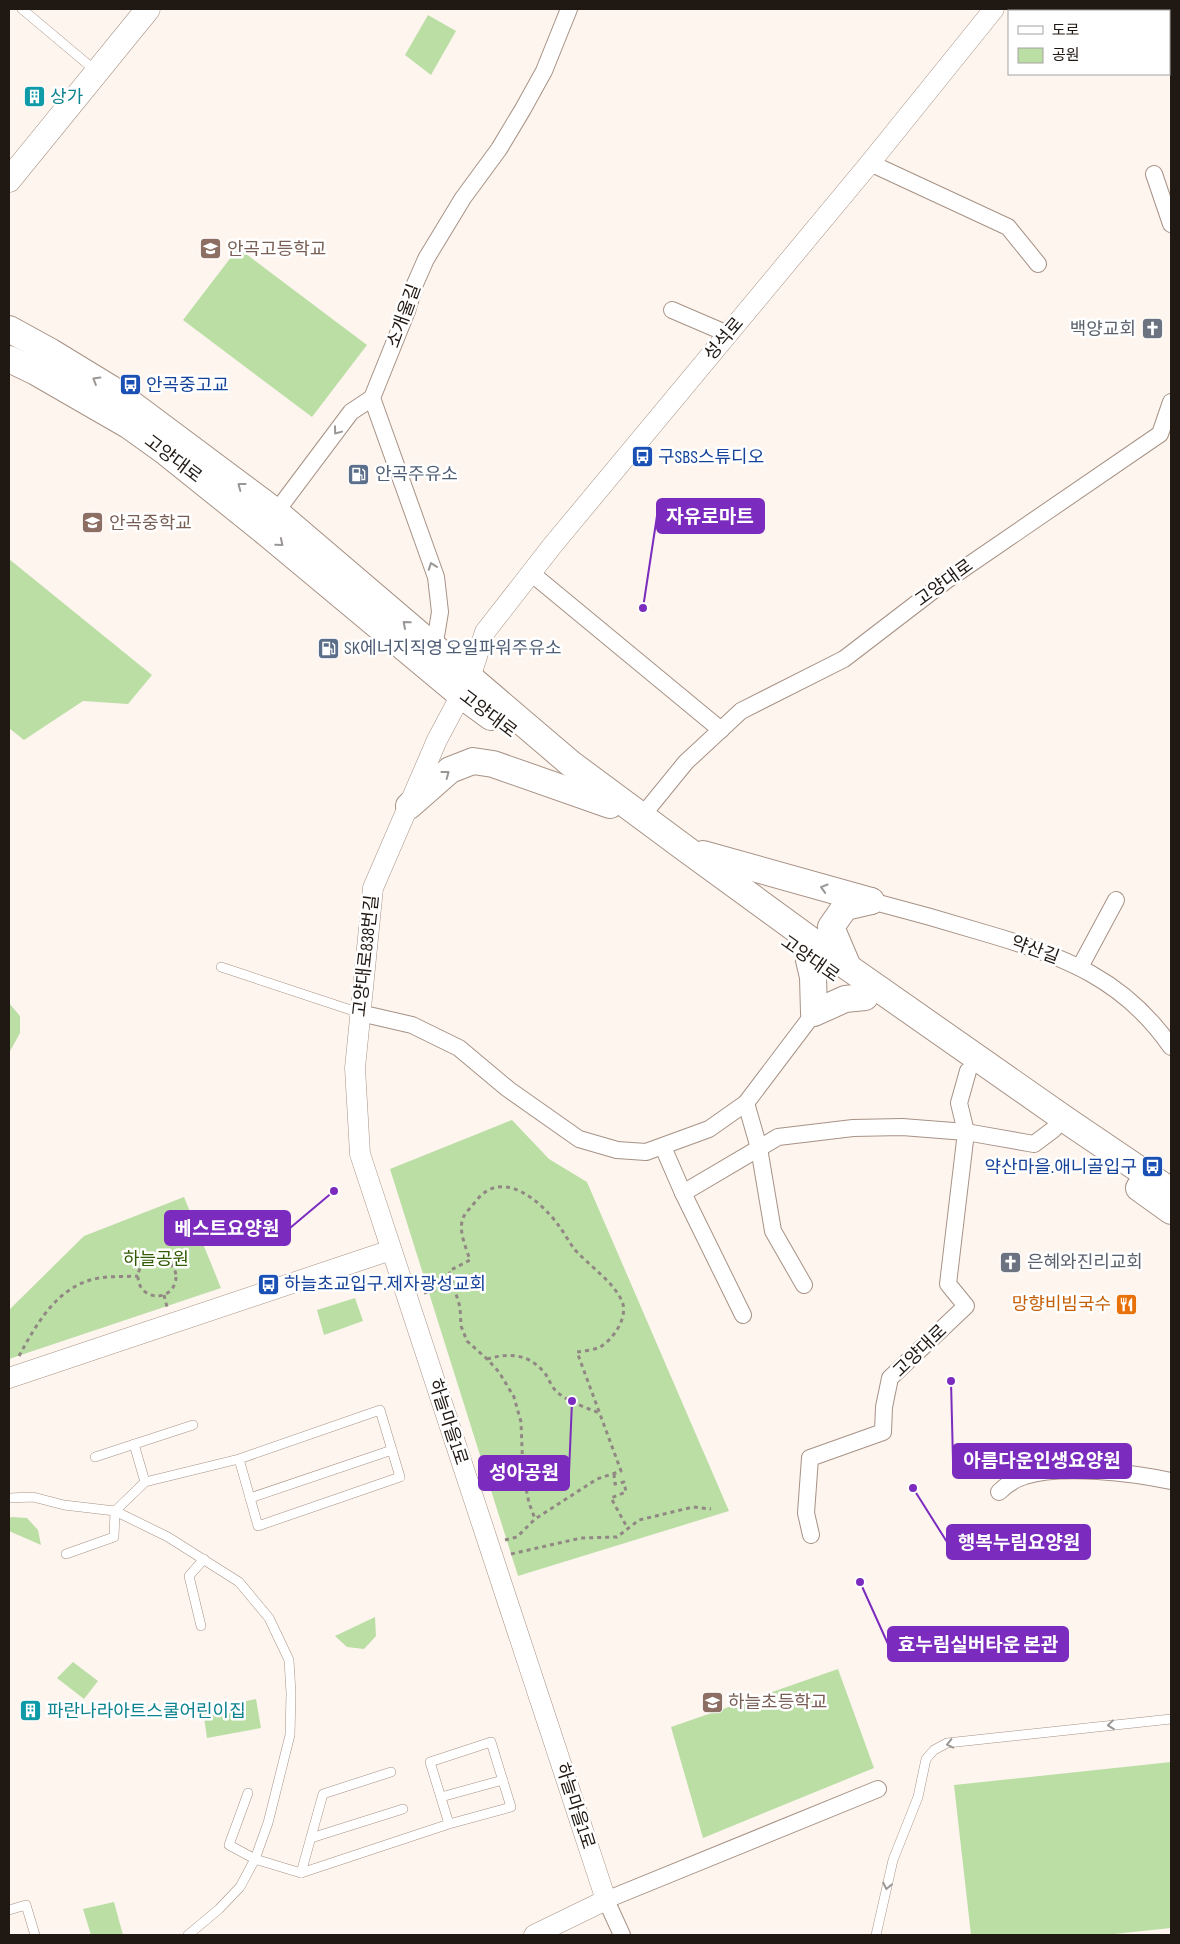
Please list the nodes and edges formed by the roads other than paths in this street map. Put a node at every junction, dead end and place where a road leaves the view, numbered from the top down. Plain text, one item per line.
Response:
1 (22, 9) edge
2 (148, 9) edge
3 (569, 9) edge
4 (994, 9) edge
5 (97, 73) junction
6 (870, 163) junction
7 (1154, 174) dead end
8 (9, 180) edge
9 (1171, 224) edge
10 (1038, 264) dead end
11 (672, 310) dead end
12 (9, 329) edge
13 (728, 334) junction
14 (9, 359) edge
15 (372, 398) junction
16 (1171, 402) edge
17 (276, 512) junction
18 (530, 573) junction
19 (434, 648) junction
20 (466, 687) junction
21 (721, 730) junction
22 (610, 805) junction
23 (409, 806) junction
24 (642, 816) junction
25 (686, 849) junction
26 (1116, 900) dead end
27 (871, 901) junction
28 (809, 960) junction
29 (220, 967) dead end
30 (1080, 967) junction
31 (849, 968) junction
32 (866, 997) junction
33 (360, 1013) junction
34 (814, 1013) junction
35 (1171, 1047) edge
36 (968, 1070) junction
37 (746, 1104) junction
38 (1054, 1129) junction
39 (966, 1132) junction
40 (664, 1147) junction
41 (759, 1148) junction
42 (1171, 1191) edge
43 (683, 1193) junction
44 (1171, 1211) edge
45 (391, 1250) junction
46 (804, 1285) dead end
47 (743, 1315) dead end
48 (13, 1371) edge
49 (193, 1425) dead end
50 (134, 1444) junction
51 (392, 1450) junction
52 (95, 1457) dead end
53 (239, 1459) junction
54 (1171, 1481) edge
55 (145, 1482) junction
56 (999, 1492) dead end
57 (9, 1498) edge
58 (250, 1498) junction
59 (115, 1511) junction
60 (811, 1535) dead end
61 (66, 1554) dead end
62 (204, 1559) junction
63 (201, 1626) dead end
64 (1171, 1719) edge
65 (391, 1772) dead end
66 (503, 1780) junction
67 (878, 1790) dead end
68 (248, 1793) dead end
69 (440, 1797) junction
70 (403, 1809) dead end
71 (449, 1824) junction
72 (311, 1838) junction
73 (255, 1859) junction
74 (301, 1873) junction
75 (606, 1900) junction
76 (9, 1910) edge
77 (35, 1935) edge
78 (188, 1935) edge
79 (534, 1935) edge
80 (622, 1935) edge
81 (876, 1935) edge

1 - 5 lane
2 - 5 main road
3 - 15 street, 소개울길
4 - 6 street, 성석로
5 - 8 main road
6 - 10 street
6 - 13 street, 성석로
7 - 9 street
11 - 13 street
17 -> 12 main road, 고양대로
13 - 18 street, 성석로
14 -> 20 main road, 고양대로
15 -> 17 street
19 -> 15 street
16 - 21 street, 고양대로
19 -> 17 main road, 고양대로
18 - 20 street, 성석로
18 - 21 street
19 - 20 main road, 고양대로
20 - 22 main road, 고양대로
20 - 23 street, 고양대로838번길
20 - 24 main road, 고양대로
21 - 24 street, 고양대로
23 -> 22 main road
22 - 28 main road, 고양대로
23 - 33 street, 고양대로838번길
24 - 25 main road, 고양대로
27 -> 25 main road
25 - 31 main road, 고양대로
26 - 30 street
27 - 30 street, 약산길
27 - 31 main road
28 - 32 main road, 고양대로
28 - 34 main road
29 - 33 lane
30 - 35 street, 약산길
31 - 42 main road, 고양대로
32 - 34 main road
32 - 36 main road, 고양대로
33 - 40 street
33 - 45 street, 고양대로838번길
34 - 37 street
36 - 38 main road, 고양대로
36 - 39 street, 고양대로
37 - 40 street
37 - 41 street
38 - 39 street
38 - 44 main road, 고양대로
39 - 41 street
39 - 60 street, 고양대로
40 - 43 street
41 - 43 street
41 - 46 street
43 - 47 street
45 - 48 street
45 - 75 street, 하늘마을1로
49 - 50 lane
50 - 52 lane
50 - 55 lane
51 - 53 lane
51 - 58 lane
51 - 58 lane
53 - 55 lane
53 - 58 lane
54 - 56 street
55 - 59 lane
57 - 59 lane
59 - 61 lane
59 - 62 lane
62 - 63 lane
62 - 73 lane
64 -> 81 lane
65 - 72 lane
66 - 69 lane
66 - 69 lane
66 - 71 lane
67 - 75 street
68 - 73 lane
69 - 71 lane
70 - 72 lane
71 - 74 lane
72 - 74 lane
73 - 74 lane
73 - 78 lane
75 - 79 street
75 - 80 street
76 - 77 lane

